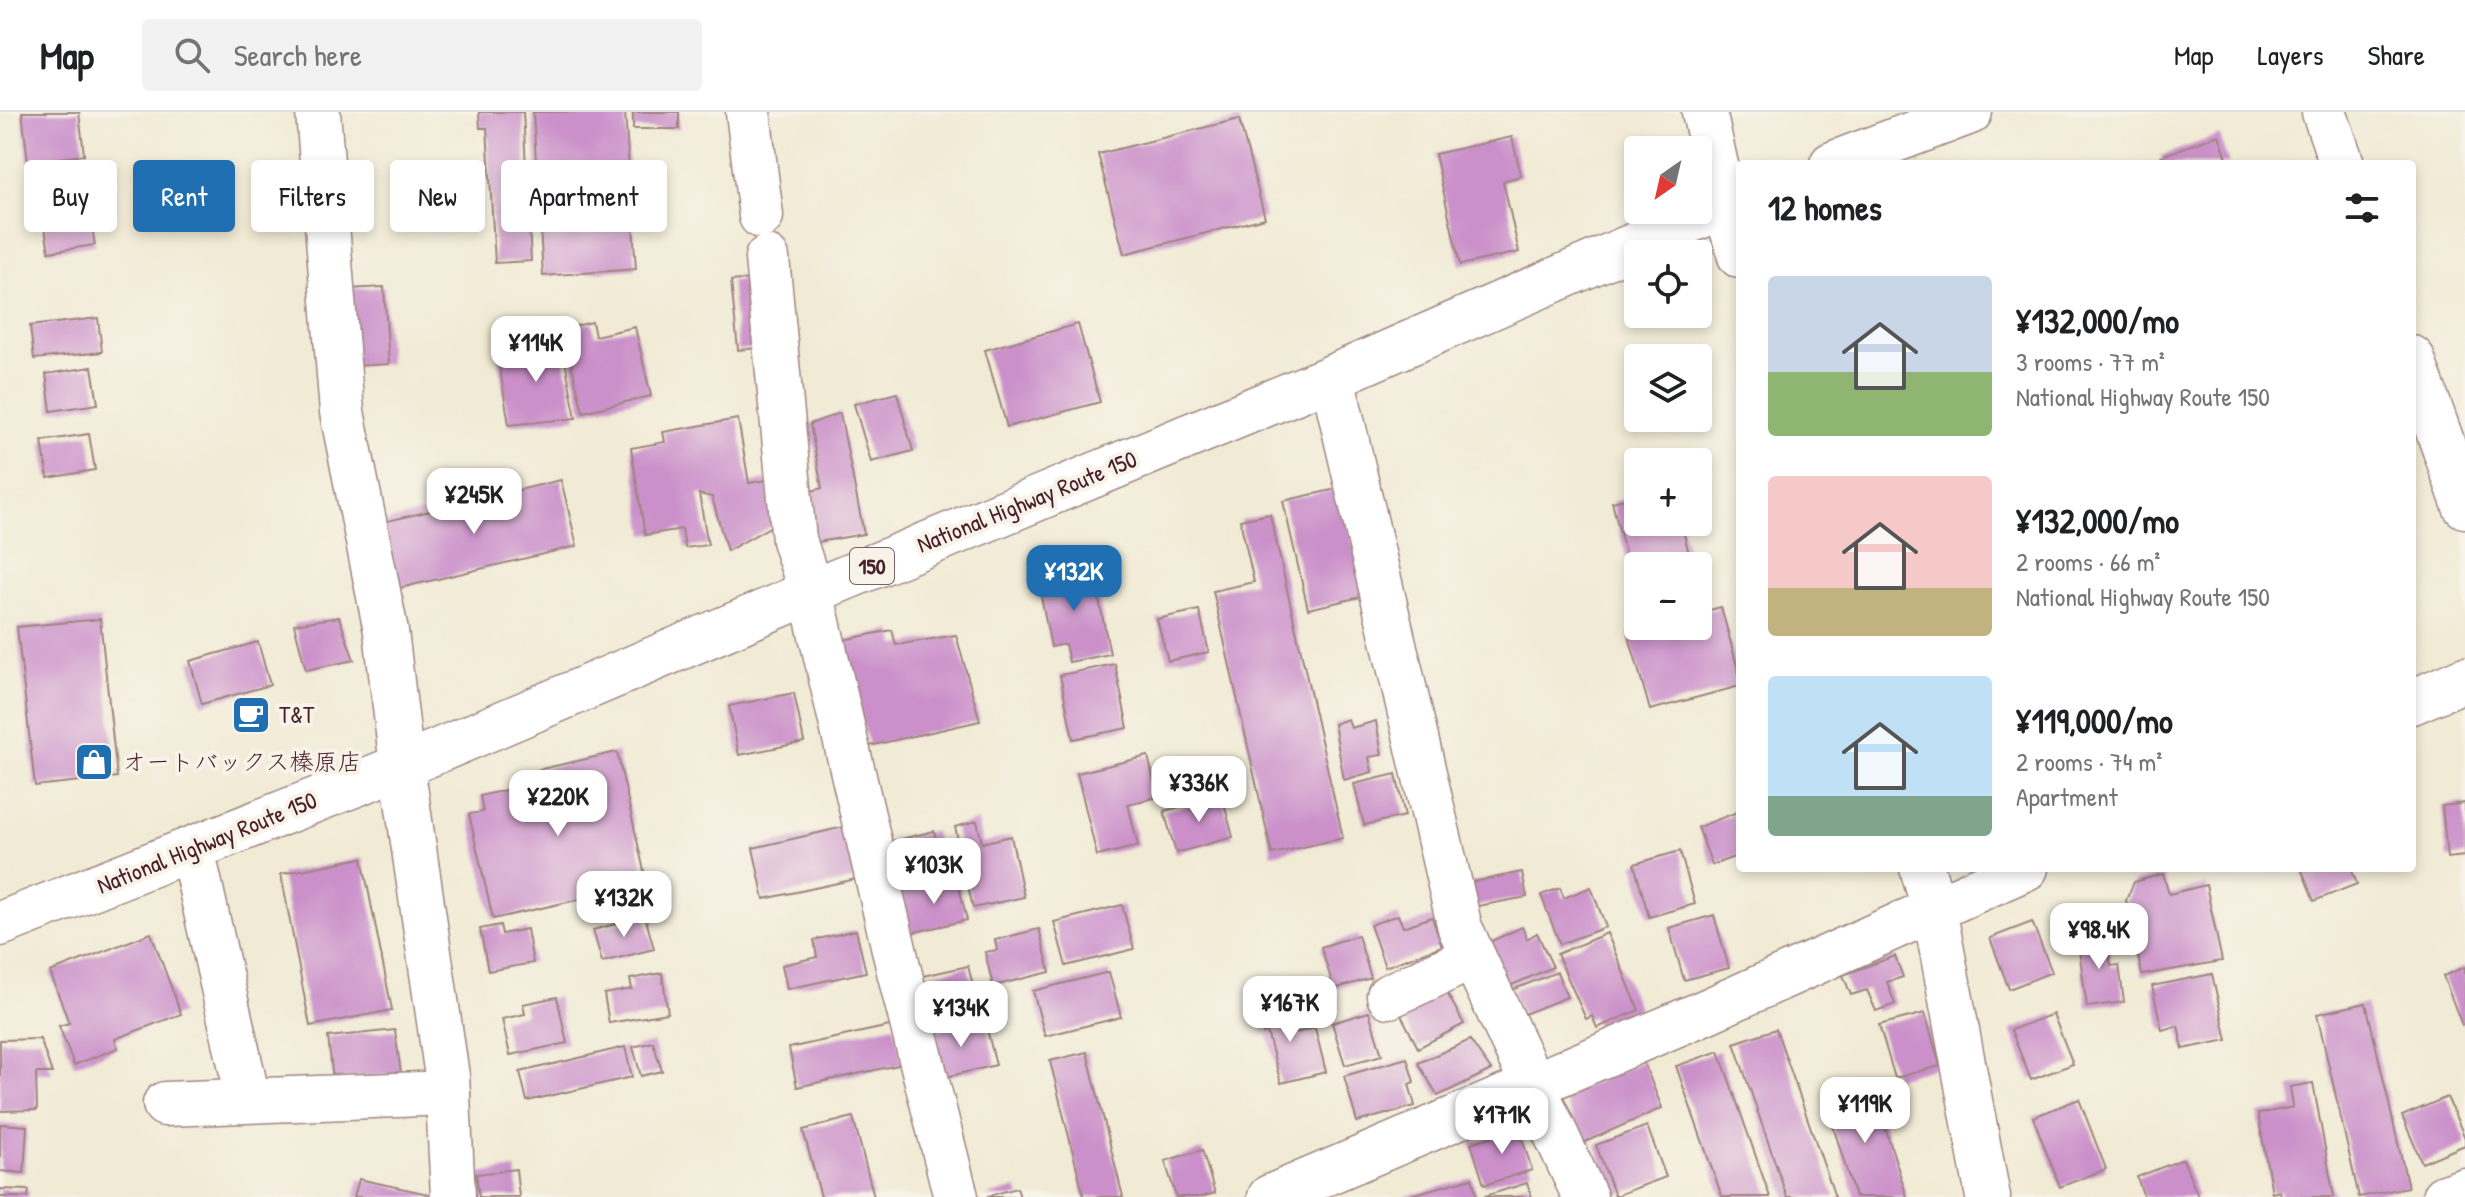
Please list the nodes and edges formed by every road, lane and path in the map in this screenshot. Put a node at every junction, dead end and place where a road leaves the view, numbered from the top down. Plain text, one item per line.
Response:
1 (318, 112) edge
2 (748, 112) edge
3 (1704, 112) edge
4 (1970, 112) edge
5 (2324, 112) edge
6 (1843, 160) edge
7 (2341, 160) edge
8 (1732, 202) edge
9 (761, 216) dead end
10 (1736, 229) edge
11 (767, 258) dead end
12 (2416, 369) edge
13 (1332, 377) junction
14 (2465, 506) edge
15 (811, 592) junction
16 (2465, 679) edge
17 (2416, 700) edge
18 (402, 766) junction
19 (192, 849) junction
20 (2006, 872) edge
21 (1928, 888) edge
22 (0, 924) edge
23 (1473, 957) junction
24 (1389, 996) dead end
25 (1533, 1086) junction
26 (448, 1093) junction
27 (248, 1099) junction
28 (165, 1104) dead end
29 (2465, 1190) edge
30 (453, 1197) edge
31 (956, 1197) edge
32 (1270, 1197) edge
33 (1585, 1197) edge
34 (1988, 1197) edge
35 (2444, 1197) edge

1 - 18 main road
2 - 9 main road
3 - 8 main road
4 - 6 main road
5 - 7 main road
8 - 10 main road
8 - 13 main road, National Highway Route 150 / 150
11 - 15 main road
12 - 14 main road
13 - 15 main road, National Highway Route 150 / 150
13 - 23 main road
15 - 18 main road, National Highway Route 150 / 150
15 - 31 main road
16 - 17 main road
18 - 19 main road, National Highway Route 150 / 150
18 - 26 main road
19 - 22 main road, National Highway Route 150 / 150
19 - 27 main road
20 - 21 main road
21 - 25 main road
21 - 34 main road
23 - 24 main road
23 - 25 main road
25 - 32 main road
25 - 33 main road
26 - 27 main road
26 - 30 main road
27 - 28 main road
29 - 35 main road

